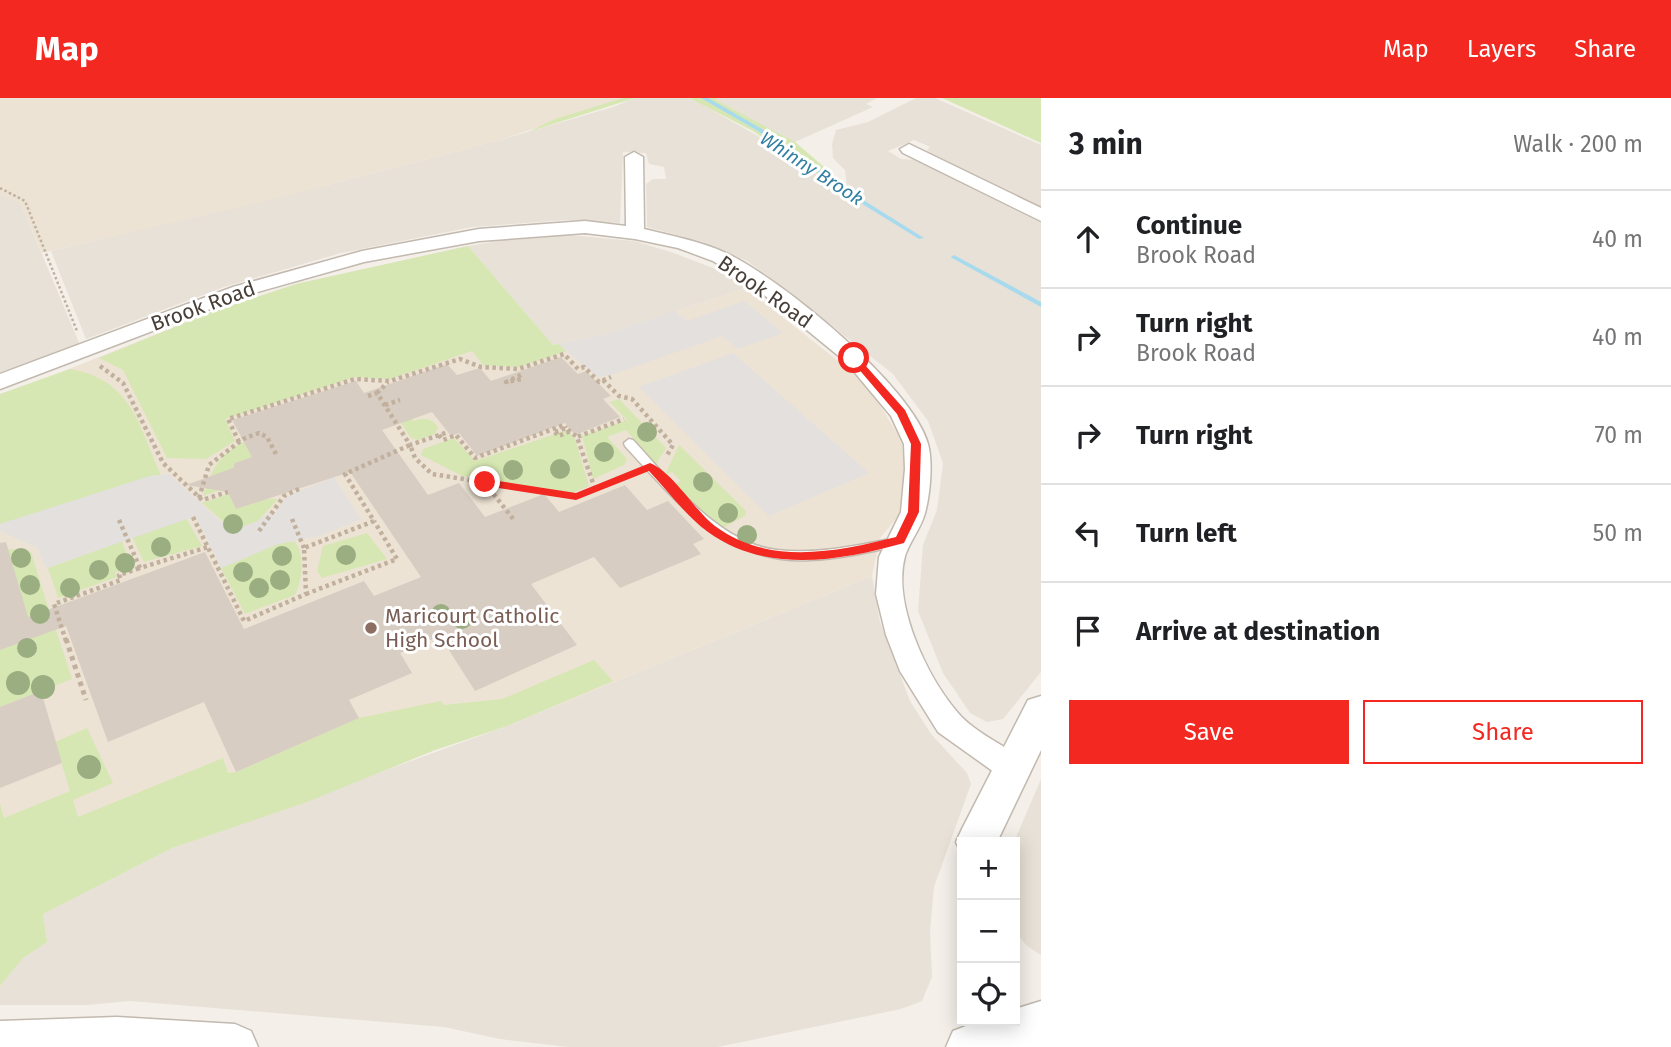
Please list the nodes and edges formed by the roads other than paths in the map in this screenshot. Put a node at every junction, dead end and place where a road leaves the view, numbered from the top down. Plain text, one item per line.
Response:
1 (908, 150) dead end
2 (656, 172) dead end
3 (1041, 215) edge
4 (635, 233) junction
5 (0, 382) edge
6 (629, 443) dead end
7 (900, 540) junction
8 (1041, 711) edge
9 (1012, 768) junction
10 (978, 837) edge
11 (7, 1045) edge
12 (235, 1047) edge

1 - 3 street
2 - 4 street
4 - 5 street, Brook Road
4 - 7 street, Brook Road
6 - 7 lane
7 - 9 street, Brook Road
8 - 9 street
9 - 10 street
11 - 12 street

